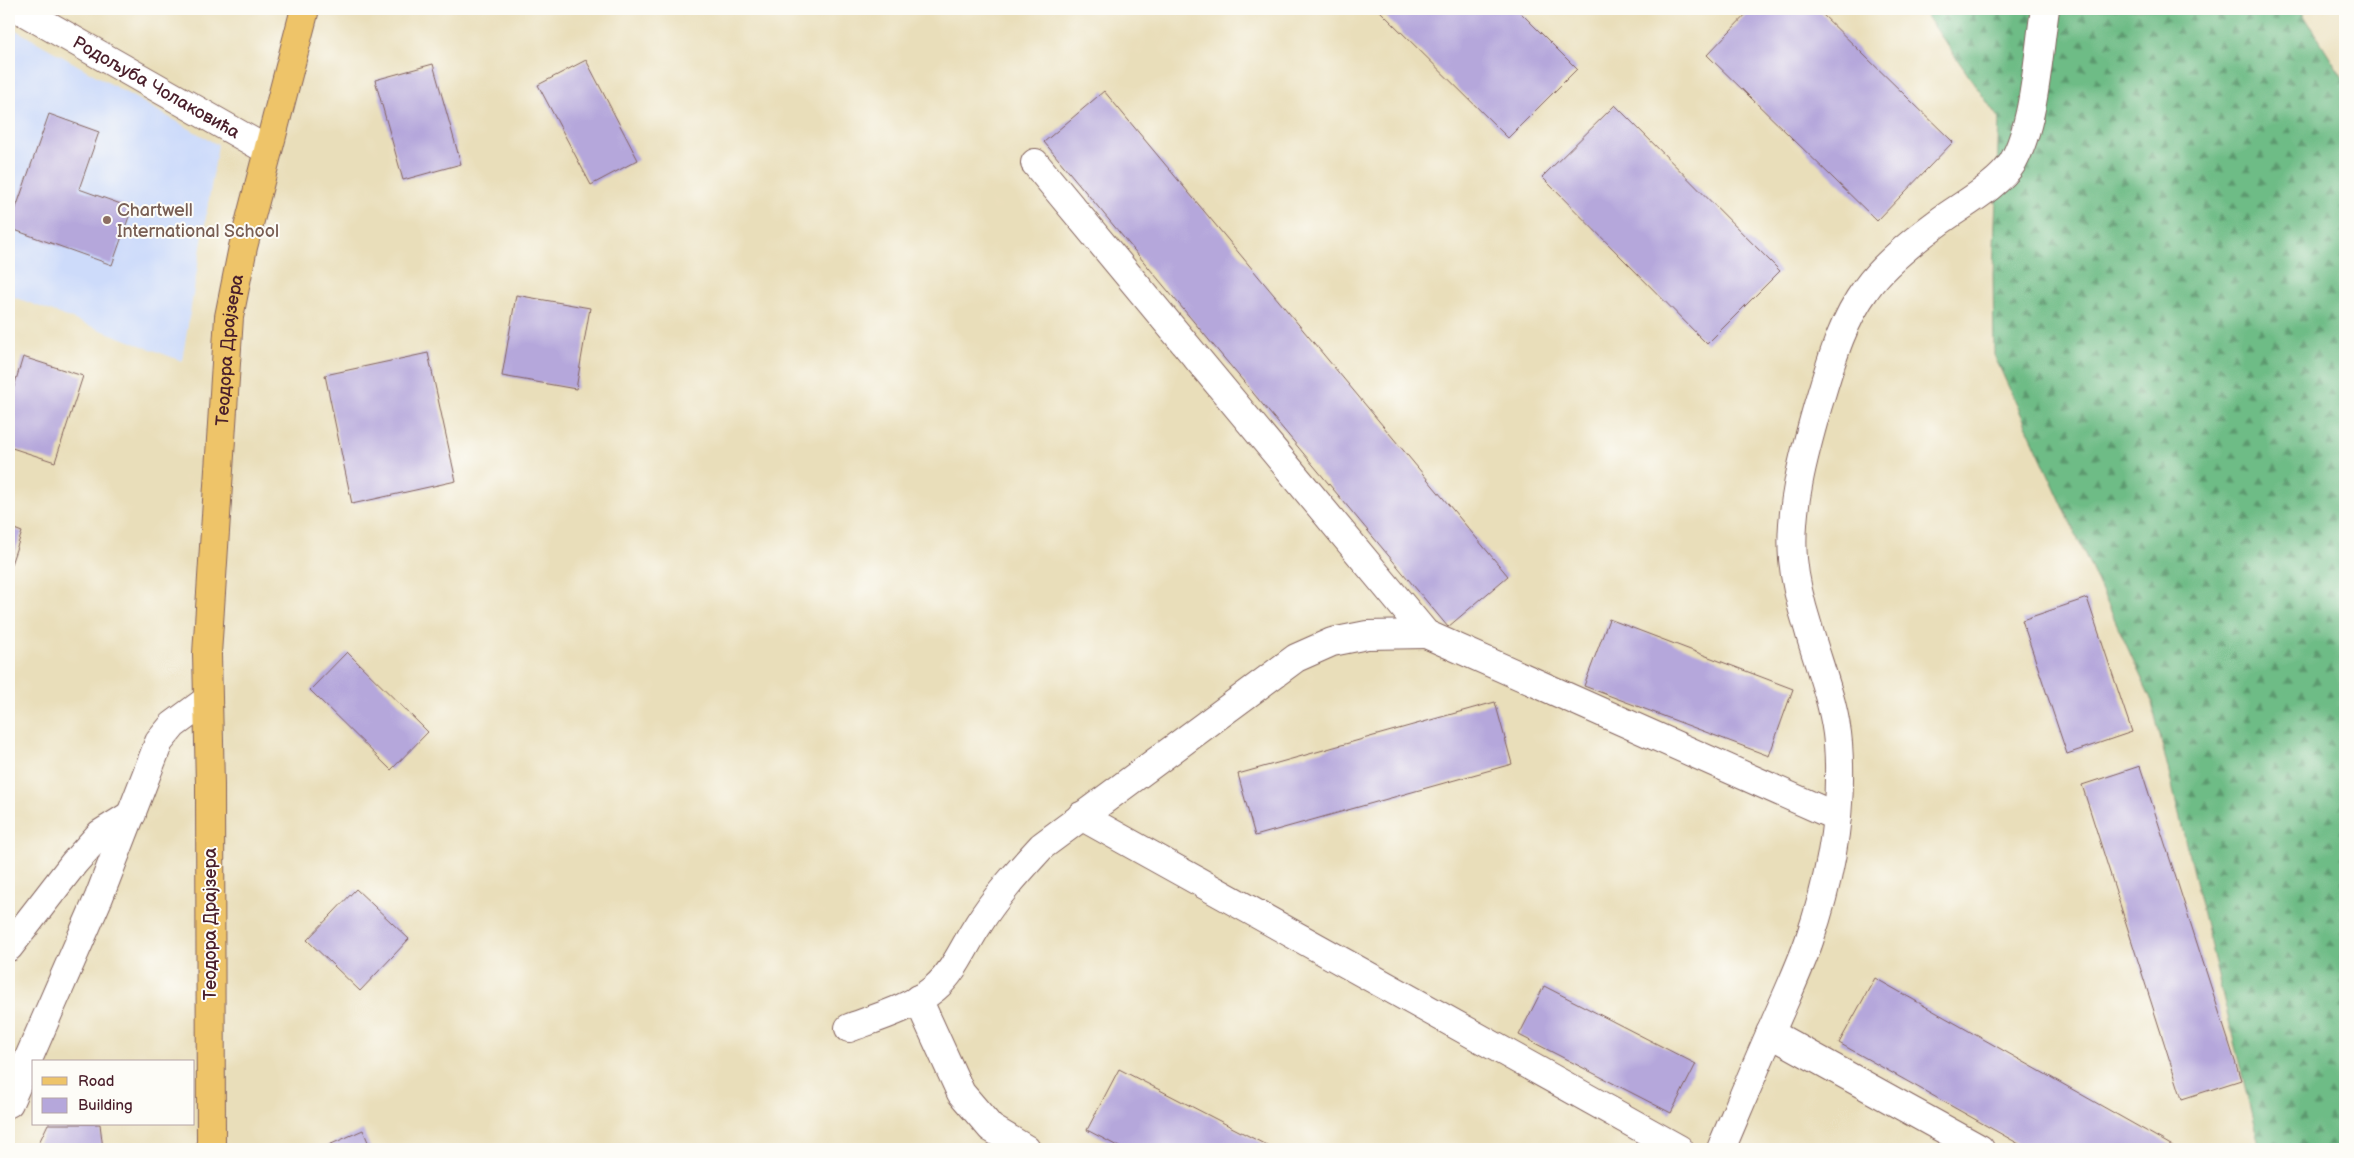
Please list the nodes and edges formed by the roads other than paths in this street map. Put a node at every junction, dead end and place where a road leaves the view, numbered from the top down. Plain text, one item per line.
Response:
1 (18, 9) edge
2 (305, 9) edge
3 (2045, 9) edge
4 (268, 150) junction
5 (1035, 163) dead end
6 (1426, 634) junction
7 (207, 700) junction
8 (132, 814) junction
9 (1082, 816) junction
10 (1837, 817) junction
11 (9, 947) edge
12 (918, 999) junction
13 (849, 1028) dead end
14 (1770, 1033) junction
15 (9, 1103) edge
16 (211, 1149) edge
17 (1026, 1149) edge
18 (1679, 1149) edge
19 (1721, 1149) edge
20 (1980, 1149) edge

1 - 4 street, Родољуба Чолаковића
2 - 4 main road, Теодора Драјзера
3 - 10 street
4 - 7 main road, Теодора Драјзера
5 - 6 street
6 - 9 street
6 - 10 street
7 - 8 street
7 - 16 main road, Теодора Драјзера
8 - 11 street
8 - 15 street
9 - 12 street
9 - 18 street
10 - 14 street
12 - 13 street
12 - 17 street
14 - 19 street
14 - 20 street

